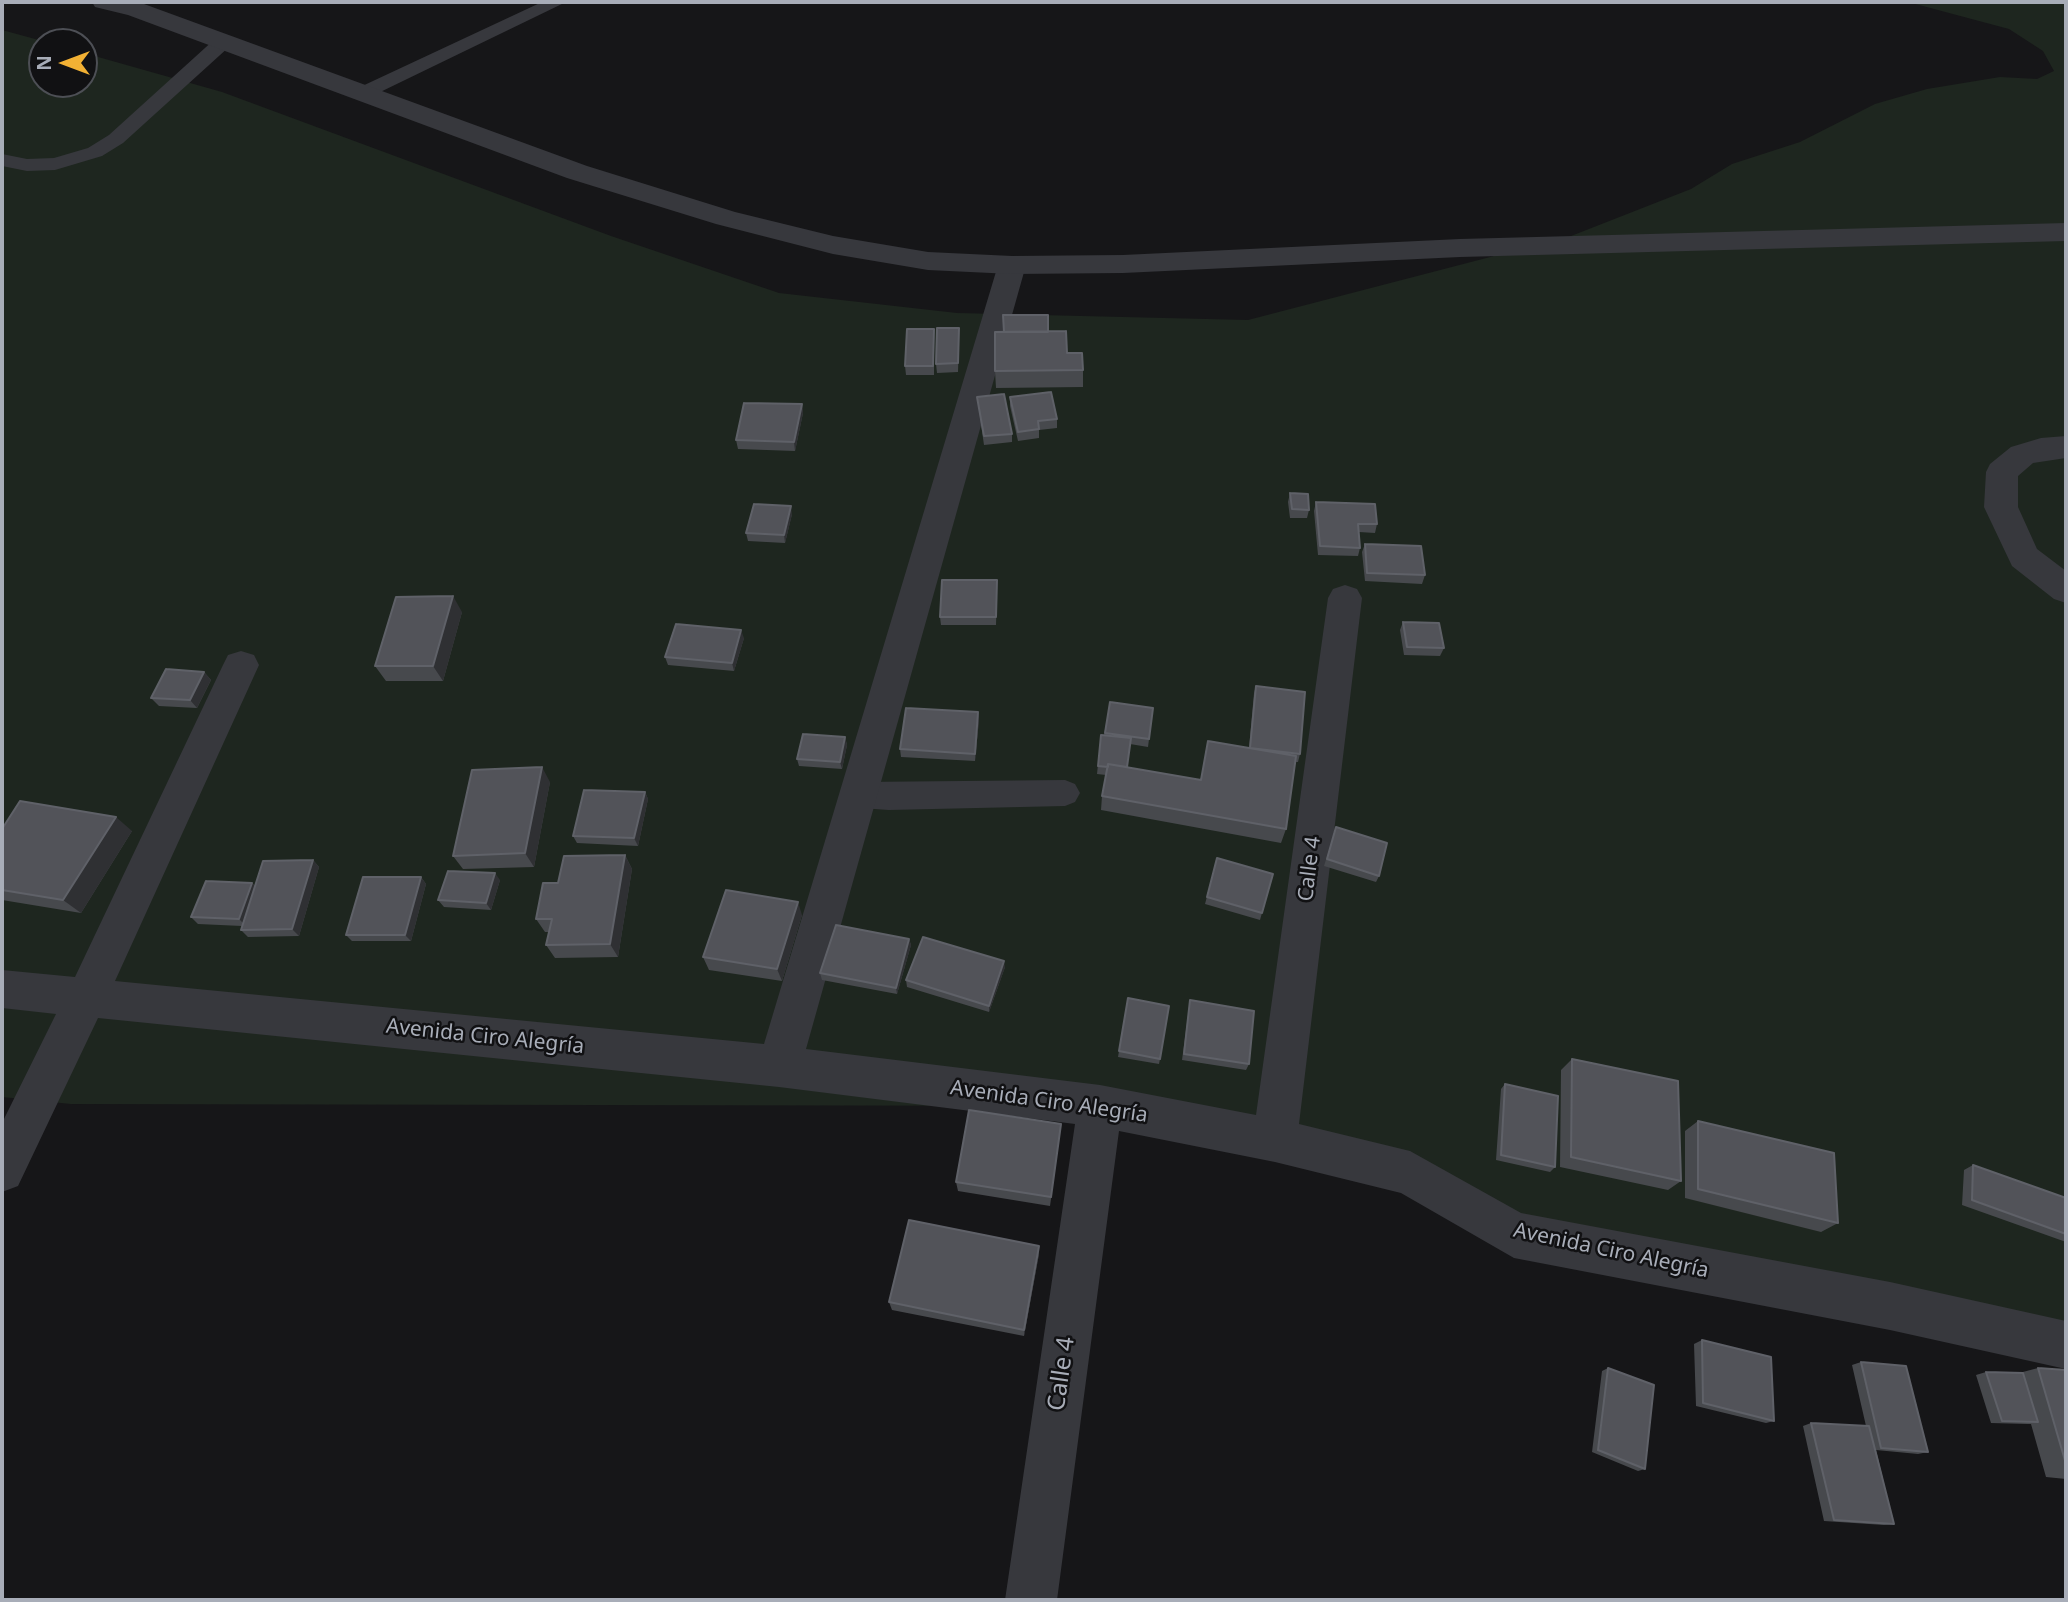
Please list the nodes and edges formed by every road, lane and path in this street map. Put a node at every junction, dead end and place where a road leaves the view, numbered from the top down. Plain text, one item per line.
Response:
1 (104, 2) edge
2 (557, 2) edge
3 (223, 42) junction
4 (365, 92) junction
5 (2, 160) edge
6 (2066, 232) edge
7 (1012, 265) junction
8 (2066, 447) edge
9 (2066, 590) edge
10 (1345, 598) dead end
11 (241, 665) dead end
12 (1065, 793) dead end
13 (860, 795) junction
14 (2, 989) edge
15 (86, 998) junction
16 (779, 1066) junction
17 (1100, 1106) junction
18 (1275, 1140) junction
19 (2, 1170) edge
20 (2066, 1345) edge
21 (1031, 1600) edge

1 - 3 street
2 - 4 lane
3 - 4 street
3 - 5 lane
4 - 7 street
6 - 7 street
7 - 13 street
8 - 9 street
10 - 18 street, Calle 4
11 - 15 street
12 - 13 lane
13 - 16 street
14 - 15 street, Avenida Ciro Alegría
15 - 16 street, Avenida Ciro Alegría
15 - 19 street
16 - 17 street, Avenida Ciro Alegría
17 - 18 street, Avenida Ciro Alegría
17 - 21 street, Calle 4
18 - 20 street, Avenida Ciro Alegría

